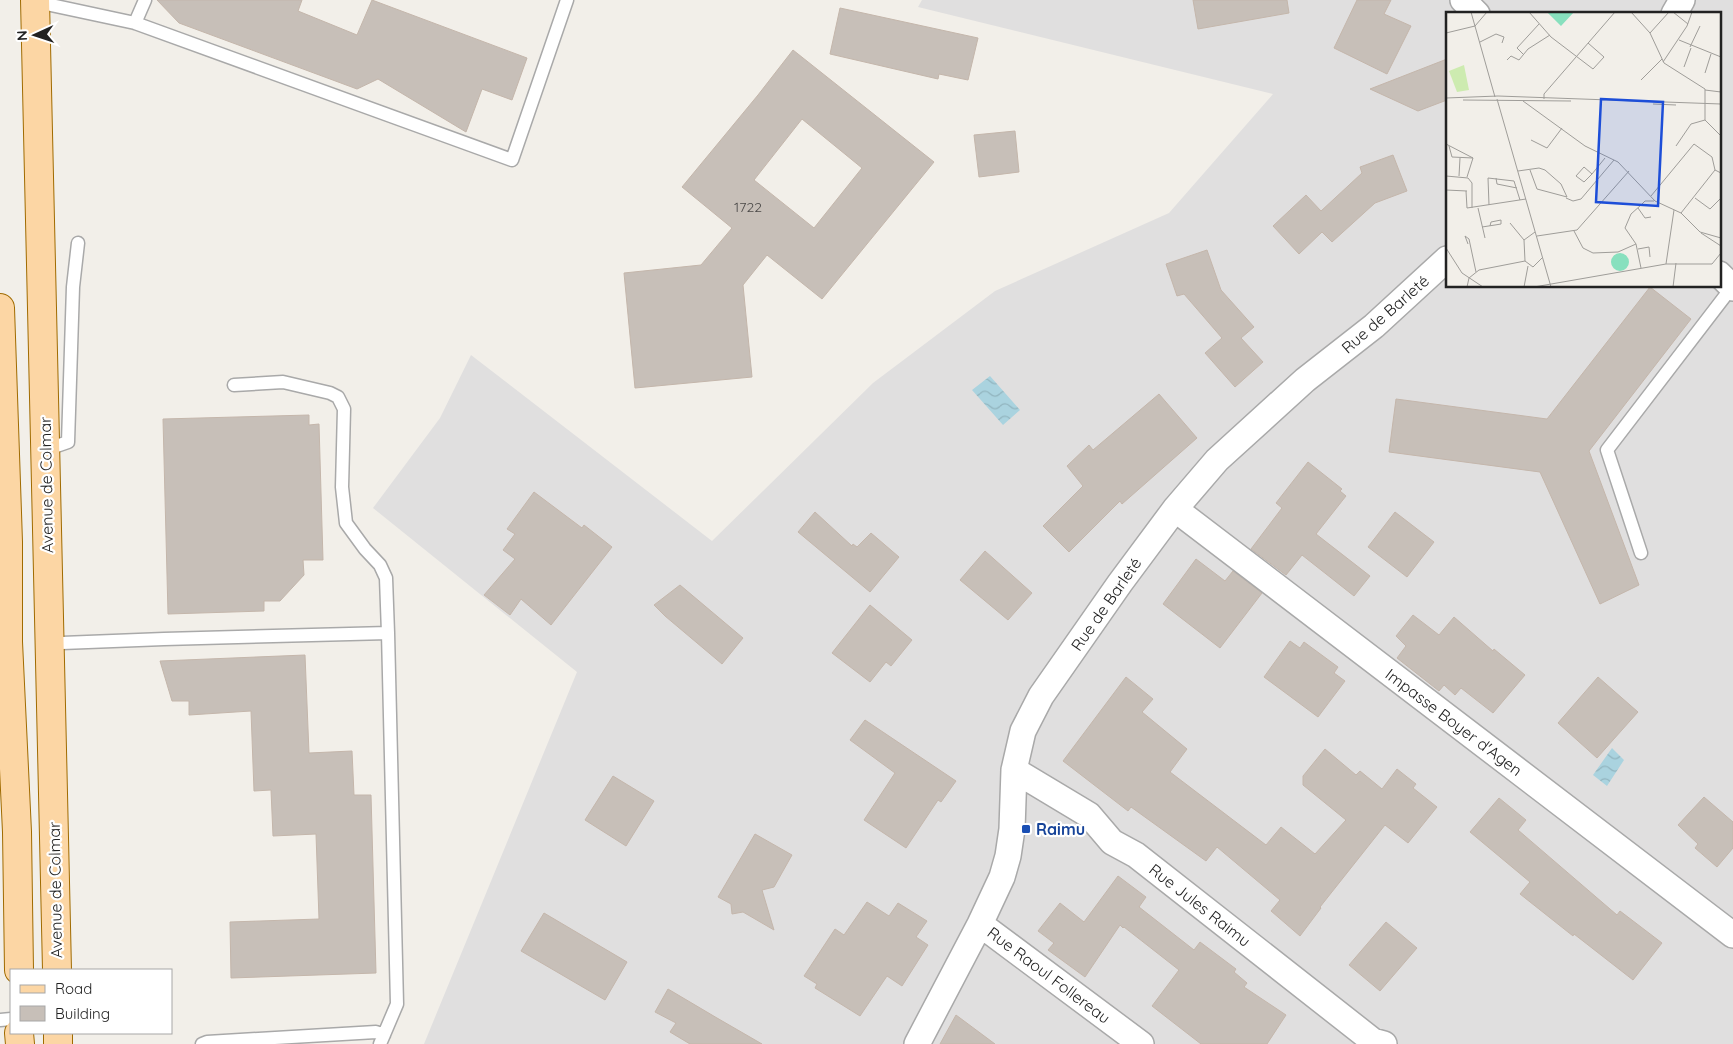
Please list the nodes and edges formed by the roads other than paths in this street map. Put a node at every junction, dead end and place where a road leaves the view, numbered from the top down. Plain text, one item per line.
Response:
1 (144, 0) edge
2 (567, 0) edge
3 (1463, 0) edge
4 (1682, 0) edge
5 (35, 2) edge
6 (1475, 12) edge
7 (1675, 12) edge
8 (135, 23) junction
9 (78, 244) dead end
10 (1446, 260) edge
11 (1728, 283) edge
12 (0, 308) edge
13 (234, 385) dead end
14 (2, 441) edge
15 (45, 450) junction
16 (1174, 509) junction
17 (4, 542) edge
18 (1641, 554) dead end
19 (388, 633) junction
20 (50, 642) junction
21 (4, 645) edge
22 (7, 738) edge
23 (1014, 770) junction
24 (980, 924) junction
25 (1733, 934) edge
26 (19, 969) edge
27 (57, 969) edge
28 (382, 1039) edge
29 (251, 1042) edge
30 (202, 1044) edge
31 (917, 1044) edge
32 (1141, 1044) edge
33 (1384, 1044) edge

1 - 8 lane
2 - 8 lane
3 - 6 street
4 - 7 street
5 - 8 lane
5 - 15 main road, Avenue de Colmar
9 - 15 lane
10 - 16 street, Rue de Barleté
11 - 18 lane
12 - 14 main road
13 - 19 lane
14 - 17 main road
15 - 20 main road, Avenue de Colmar
16 - 23 street, Rue de Barleté
16 - 25 street, Impasse Boyer d'Agen
17 - 21 main road
19 - 20 lane
19 - 28 lane
20 - 27 main road, Avenue de Colmar
21 - 22 main road
22 - 26 main road
23 - 24 street, Rue de Barleté
23 - 33 street, Rue Jules Raimu
24 - 31 street, Rue de Barleté
24 - 32 street, Rue Raoul Follereau
28 - 29 lane
29 - 30 lane

